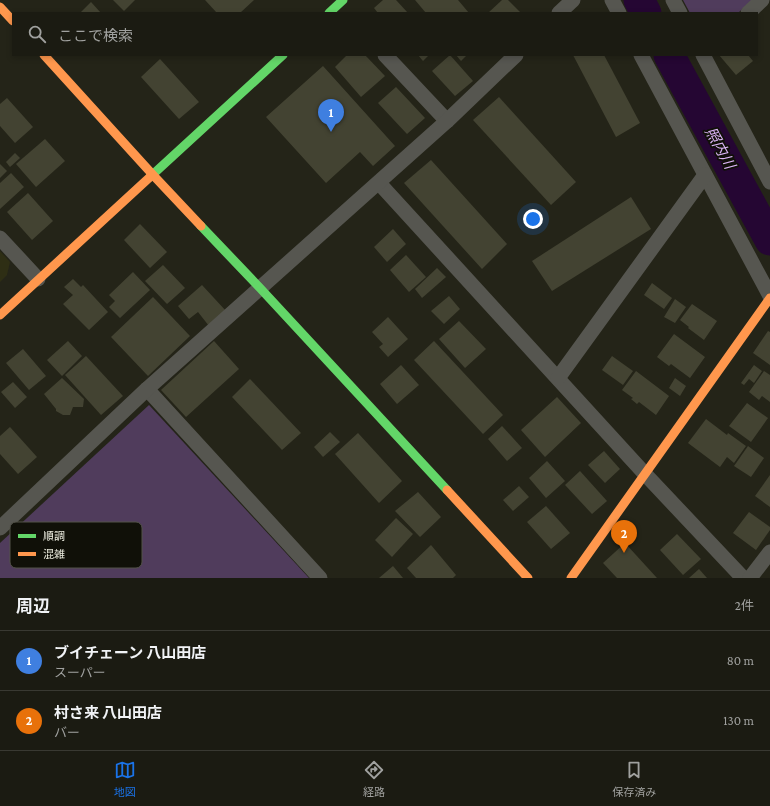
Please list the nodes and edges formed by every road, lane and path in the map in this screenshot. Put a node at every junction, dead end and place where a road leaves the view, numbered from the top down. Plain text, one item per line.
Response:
1 (573, 0) edge
2 (612, 0) edge
3 (673, 0) edge
4 (762, 0) edge
5 (0, 7) edge
6 (560, 12) edge
7 (618, 12) edge
8 (679, 12) edge
9 (749, 12) edge
10 (12, 20) edge
11 (45, 56) edge
12 (282, 56) edge
13 (386, 56) edge
14 (515, 56) edge
15 (642, 56) edge
16 (704, 56) edge
17 (447, 121) junction
18 (153, 175) junction
19 (705, 175) junction
20 (770, 182) edge
21 (379, 183) junction
22 (0, 238) edge
23 (38, 279) junction
24 (260, 288) junction
25 (770, 297) edge
26 (0, 315) edge
27 (558, 378) junction
28 (147, 389) junction
29 (645, 474) junction
30 (0, 528) edge
31 (770, 552) edge
32 (320, 578) edge
33 (528, 578) edge
34 (571, 578) edge
35 (743, 578) edge
36 (750, 578) edge

1 - 6 street
2 - 7 street
3 - 8 street
4 - 9 street
5 - 10 street
11 - 18 street
12 - 18 street
13 - 17 street
14 - 17 street
15 - 19 street
16 - 20 street
17 - 21 street
18 - 23 street
18 - 24 street
19 - 25 street
19 - 27 street
21 - 24 street
21 - 27 street
22 - 23 street
23 - 26 street
24 - 28 street
24 - 33 street
25 - 29 street
27 - 29 street
28 - 30 street
28 - 32 street
29 - 34 street
29 - 35 street
31 - 36 street

